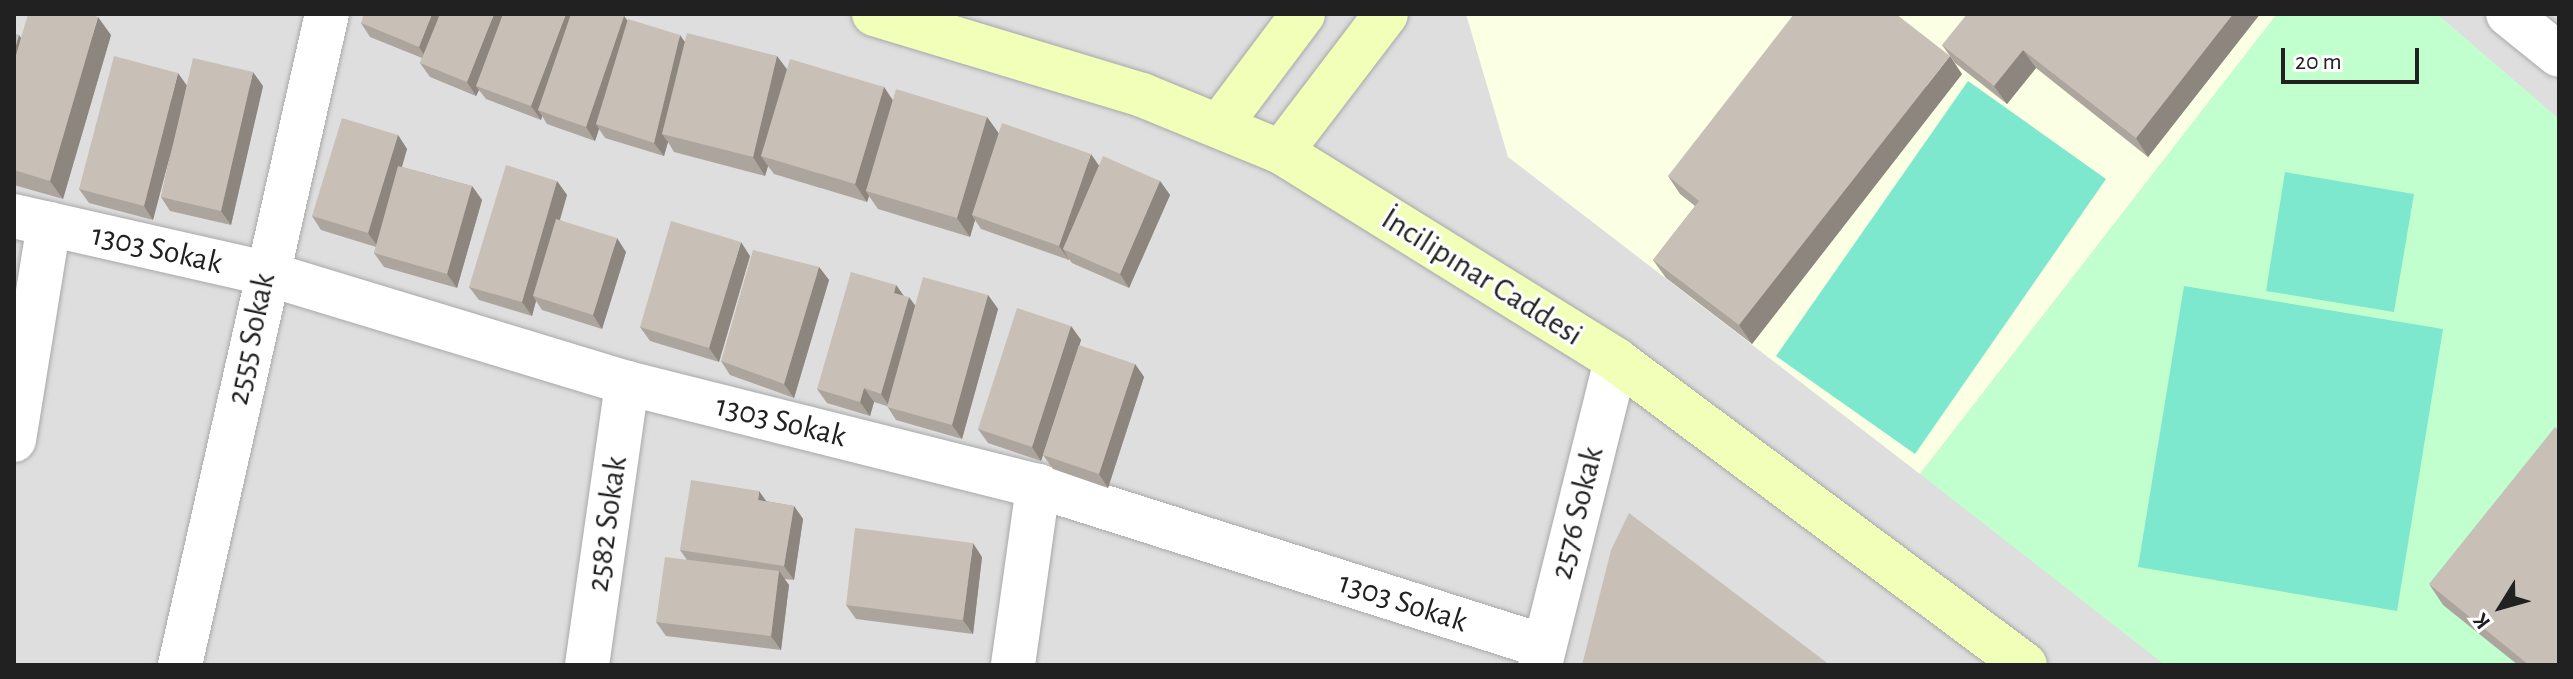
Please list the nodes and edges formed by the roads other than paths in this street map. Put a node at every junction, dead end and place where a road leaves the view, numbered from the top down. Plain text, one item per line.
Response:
1 (327, 14) edge
2 (874, 14) edge
3 (1303, 14) edge
4 (1386, 14) edge
5 (2508, 14) edge
6 (2559, 55) edge
7 (1219, 126) junction
8 (1281, 152) junction
9 (32, 220) edge
10 (265, 273) junction
11 (1616, 360) junction
12 (627, 383) junction
13 (14, 440) edge
14 (1038, 486) junction
15 (1541, 656) edge
16 (180, 665) edge
17 (587, 665) edge
18 (1013, 665) edge
19 (2025, 665) edge

1 - 10 street, 2555 Sokak
2 - 7 main road, İncilipınar Caddesi
3 - 7 main road
4 - 8 main road
5 - 6 street
7 - 8 main road, İncilipınar Caddesi
8 - 11 main road, İncilipınar Caddesi
9 - 10 street, 1303 Sokak
9 - 13 street
10 - 12 street, 1303 Sokak
10 - 16 street, 2555 Sokak
11 - 15 street, 2576 Sokak
11 - 19 main road, İncilipınar Caddesi
12 - 14 street, 1303 Sokak
12 - 17 street, 2582 Sokak
14 - 15 street, 1303 Sokak
14 - 18 street

